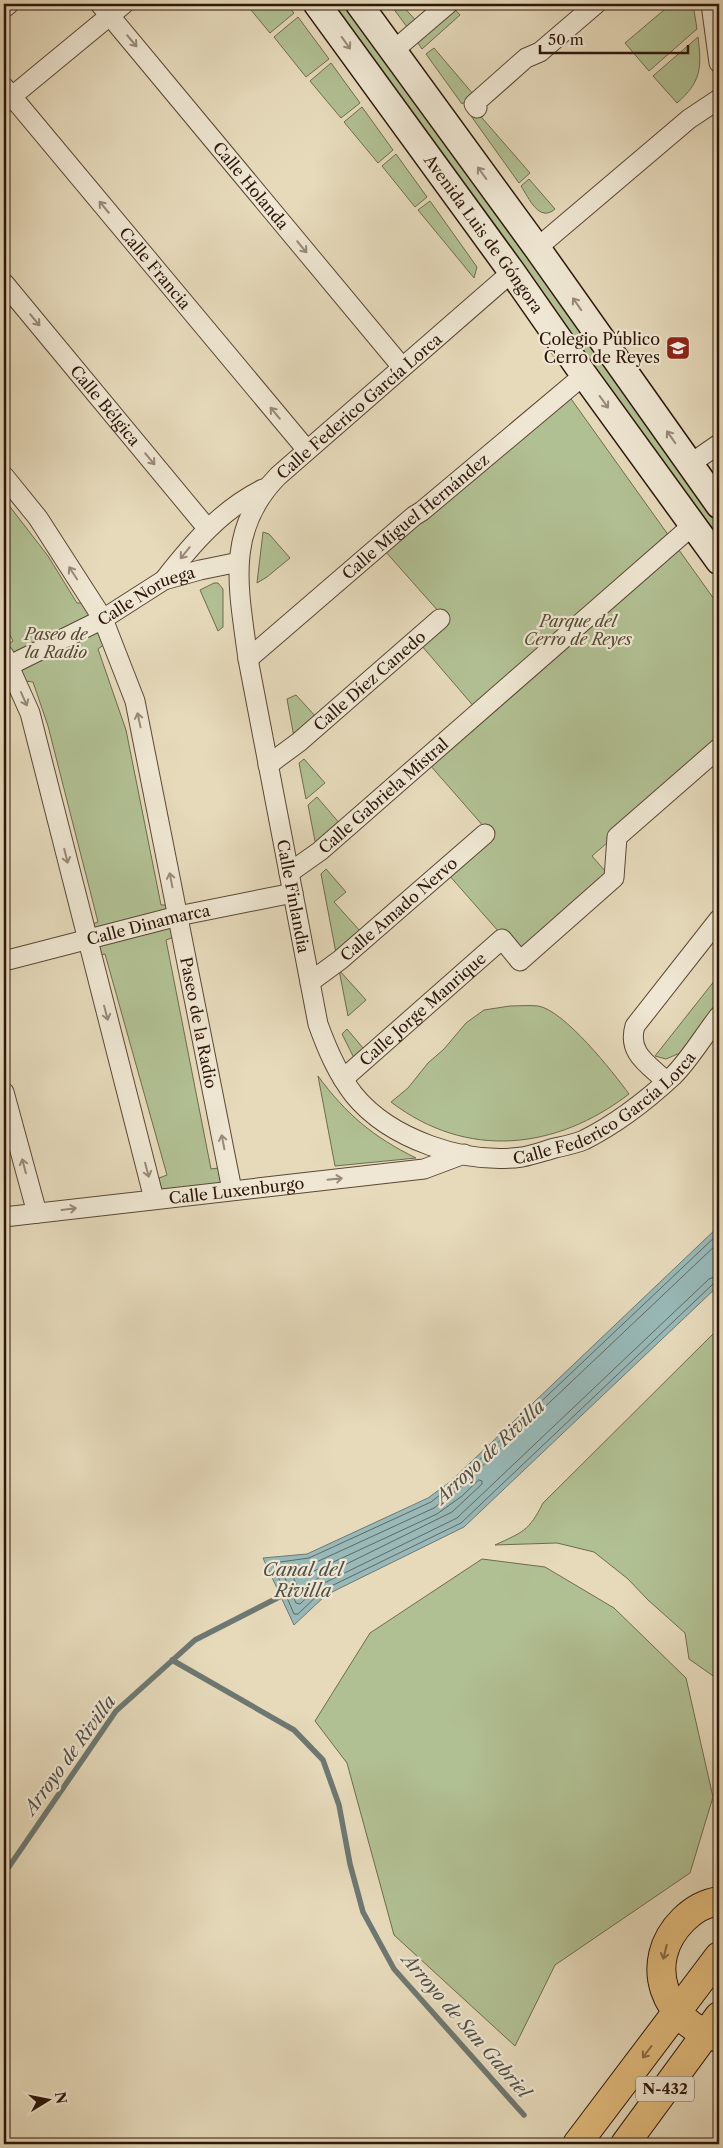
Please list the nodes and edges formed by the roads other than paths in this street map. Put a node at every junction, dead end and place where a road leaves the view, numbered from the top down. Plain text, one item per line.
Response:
1 (9, 4) edge
2 (317, 4) edge
3 (359, 4) edge
4 (448, 4) edge
5 (596, 4) edge
6 (711, 4) edge
7 (4, 8) edge
8 (111, 8) edge
9 (393, 51) junction
10 (719, 63) edge
11 (7, 96) edge
12 (719, 99) edge
13 (472, 112) dead end
14 (537, 248) junction
15 (512, 272) junction
16 (4, 283) edge
17 (402, 368) junction
18 (584, 375) junction
19 (719, 444) edge
20 (307, 450) junction
21 (690, 464) junction
22 (4, 476) edge
23 (268, 487) junction
24 (719, 505) edge
25 (693, 525) junction
26 (207, 528) junction
27 (719, 561) edge
28 (239, 562) junction
29 (164, 580) junction
30 (102, 619) junction
31 (440, 619) dead end
32 (248, 659) junction
33 (6, 663) edge
34 (719, 748) edge
35 (268, 765) junction
36 (485, 834) dead end
37 (289, 873) junction
38 (293, 893) junction
39 (178, 916) junction
40 (719, 919) edge
41 (87, 939) junction
42 (4, 962) edge
43 (310, 982) junction
44 (719, 1016) edge
45 (343, 1079) junction
46 (666, 1082) junction
47 (4, 1092) edge
48 (465, 1154) junction
49 (232, 1190) junction
50 (154, 1199) junction
51 (37, 1213) junction
52 (4, 1217) edge
53 (719, 1901) edge
54 (719, 1956) edge
55 (677, 2013) junction
56 (715, 2030) edge
57 (577, 2144) edge
58 (625, 2144) edge

1 - 7 street
2 -> 15 main road, Avenida Luis de Góngora
3 - 9 main road, Avenida Luis de Góngora
4 - 9 street
5 - 13 street
6 - 10 street
8 - 11 street
8 -> 17 street, Calle Holanda
14 -> 9 main road, Avenida Luis de Góngora
20 -> 11 street, Calle Francia
12 - 14 street
21 -> 14 main road, Avenida Luis de Góngora
15 - 17 street, Calle Federico García Lorca
15 - 18 main road, Avenida Luis de Góngora
16 -> 26 street, Calle Bélgica
17 - 20 street, Calle Federico García Lorca
18 -> 25 main road, Avenida Luis de Góngora
18 - 32 street, Calle Miguel Hernández
19 - 21 street
20 - 23 street, Calle Federico García Lorca
21 - 24 main road, Avenida Luis de Góngora
30 -> 22 street, Paseo de la Radio
23 - 26 street
23 - 28 street, Calle Federico García Lorca
25 - 27 main road, Avenida Luis de Góngora
25 - 37 street, Calle Gabriela Mistral
26 -> 29 street
28 - 29 street, Calle Noruega
28 - 32 street, Calle Finlandia
29 - 30 street, Calle Noruega
30 - 33 street, Calle Noruega
39 -> 30 street, Paseo de la Radio
31 - 35 street, Calle Díez Canedo
32 - 35 street, Calle Finlandia
33 -> 41 street
34 - 45 street, Calle Jorge Manrique
35 - 37 street, Calle Finlandia
36 - 43 street, Calle Amado Nervo
37 - 38 street, Calle Finlandia
38 - 39 street, Calle Dinamarca
38 - 43 street, Calle Finlandia
39 - 41 street, Calle Dinamarca
49 -> 39 street, Paseo de la Radio
40 - 46 street
41 - 42 street, Calle Dinamarca
41 -> 50 street
43 - 45 street, Calle Finlandia
44 - 46 street, Calle Federico García Lorca
45 - 48 street, Calle Finlandia
46 - 48 street, Calle Federico García Lorca
51 -> 47 street
49 -> 48 street, Calle Luxenburgo
49 - 50 street, Calle Luxenburgo
51 -> 50 street, Calle Luxenburgo
51 - 52 street, Calle Luxenburgo
53 -> 55 highway
54 - 55 highway
55 - 56 highway
55 -> 57 highway
56 - 58 highway, N-432

